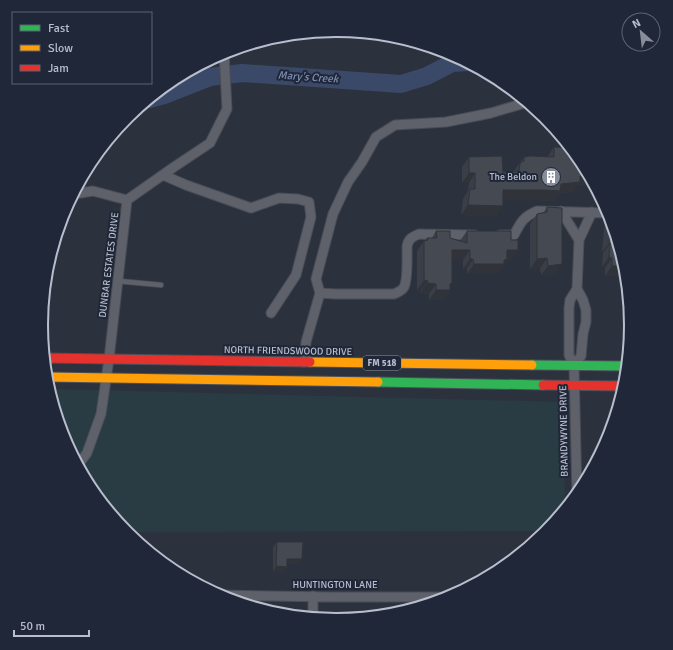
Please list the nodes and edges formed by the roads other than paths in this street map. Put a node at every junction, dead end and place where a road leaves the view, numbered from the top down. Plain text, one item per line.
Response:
1 (225, 59) edge
2 (521, 104) edge
3 (163, 175) junction
4 (80, 194) edge
5 (128, 200) junction
6 (561, 211) junction
7 (592, 212) junction
8 (602, 213) edge
9 (579, 240) junction
10 (118, 281) junction
11 (161, 285) dead end
12 (577, 289) junction
13 (320, 293) junction
14 (271, 313) dead end
15 (50, 358) edge
16 (109, 359) junction
17 (304, 362) junction
18 (574, 366) junction
19 (622, 366) edge
20 (53, 377) edge
21 (106, 378) junction
22 (575, 385) junction
23 (618, 386) edge
24 (82, 460) edge
25 (576, 485) edge
26 (235, 594) edge
27 (313, 596) junction
28 (430, 598) edge
29 (313, 612) edge

1 - 3 street, DUNBAR ESTATES DRIVE
2 - 13 street
3 - 5 street, DUNBAR ESTATES DRIVE
3 - 14 street
4 - 5 street
5 - 10 street, DUNBAR ESTATES DRIVE
6 - 7 street
6 - 9 street
6 - 13 street
7 - 8 street
7 - 9 street
9 - 12 street
10 - 11 lane
10 - 16 street, DUNBAR ESTATES DRIVE
12 - 18 street
12 - 18 street
13 - 17 street
15 - 16 main road, NORTH FRIENDSWOOD DRIVE / FM 518
16 - 17 main road, NORTH FRIENDSWOOD DRIVE / FM 518
16 - 21 street, DUNBAR ESTATES DRIVE
17 - 18 main road, NORTH FRIENDSWOOD DRIVE / FM 518
18 - 19 main road, NORTH FRIENDSWOOD DRIVE / FM 518
18 - 22 street, BRANDYWYNE DRIVE
20 - 21 main road, FM 518
21 - 22 main road, FM 518
21 - 24 street, DUNBAR ESTATES DRIVE
22 - 23 main road, FM 518
22 - 25 street, BRANDYWYNE DRIVE
26 - 27 street, HUNTINGTON LANE
27 - 28 street, HUNTINGTON LANE
27 - 29 street

